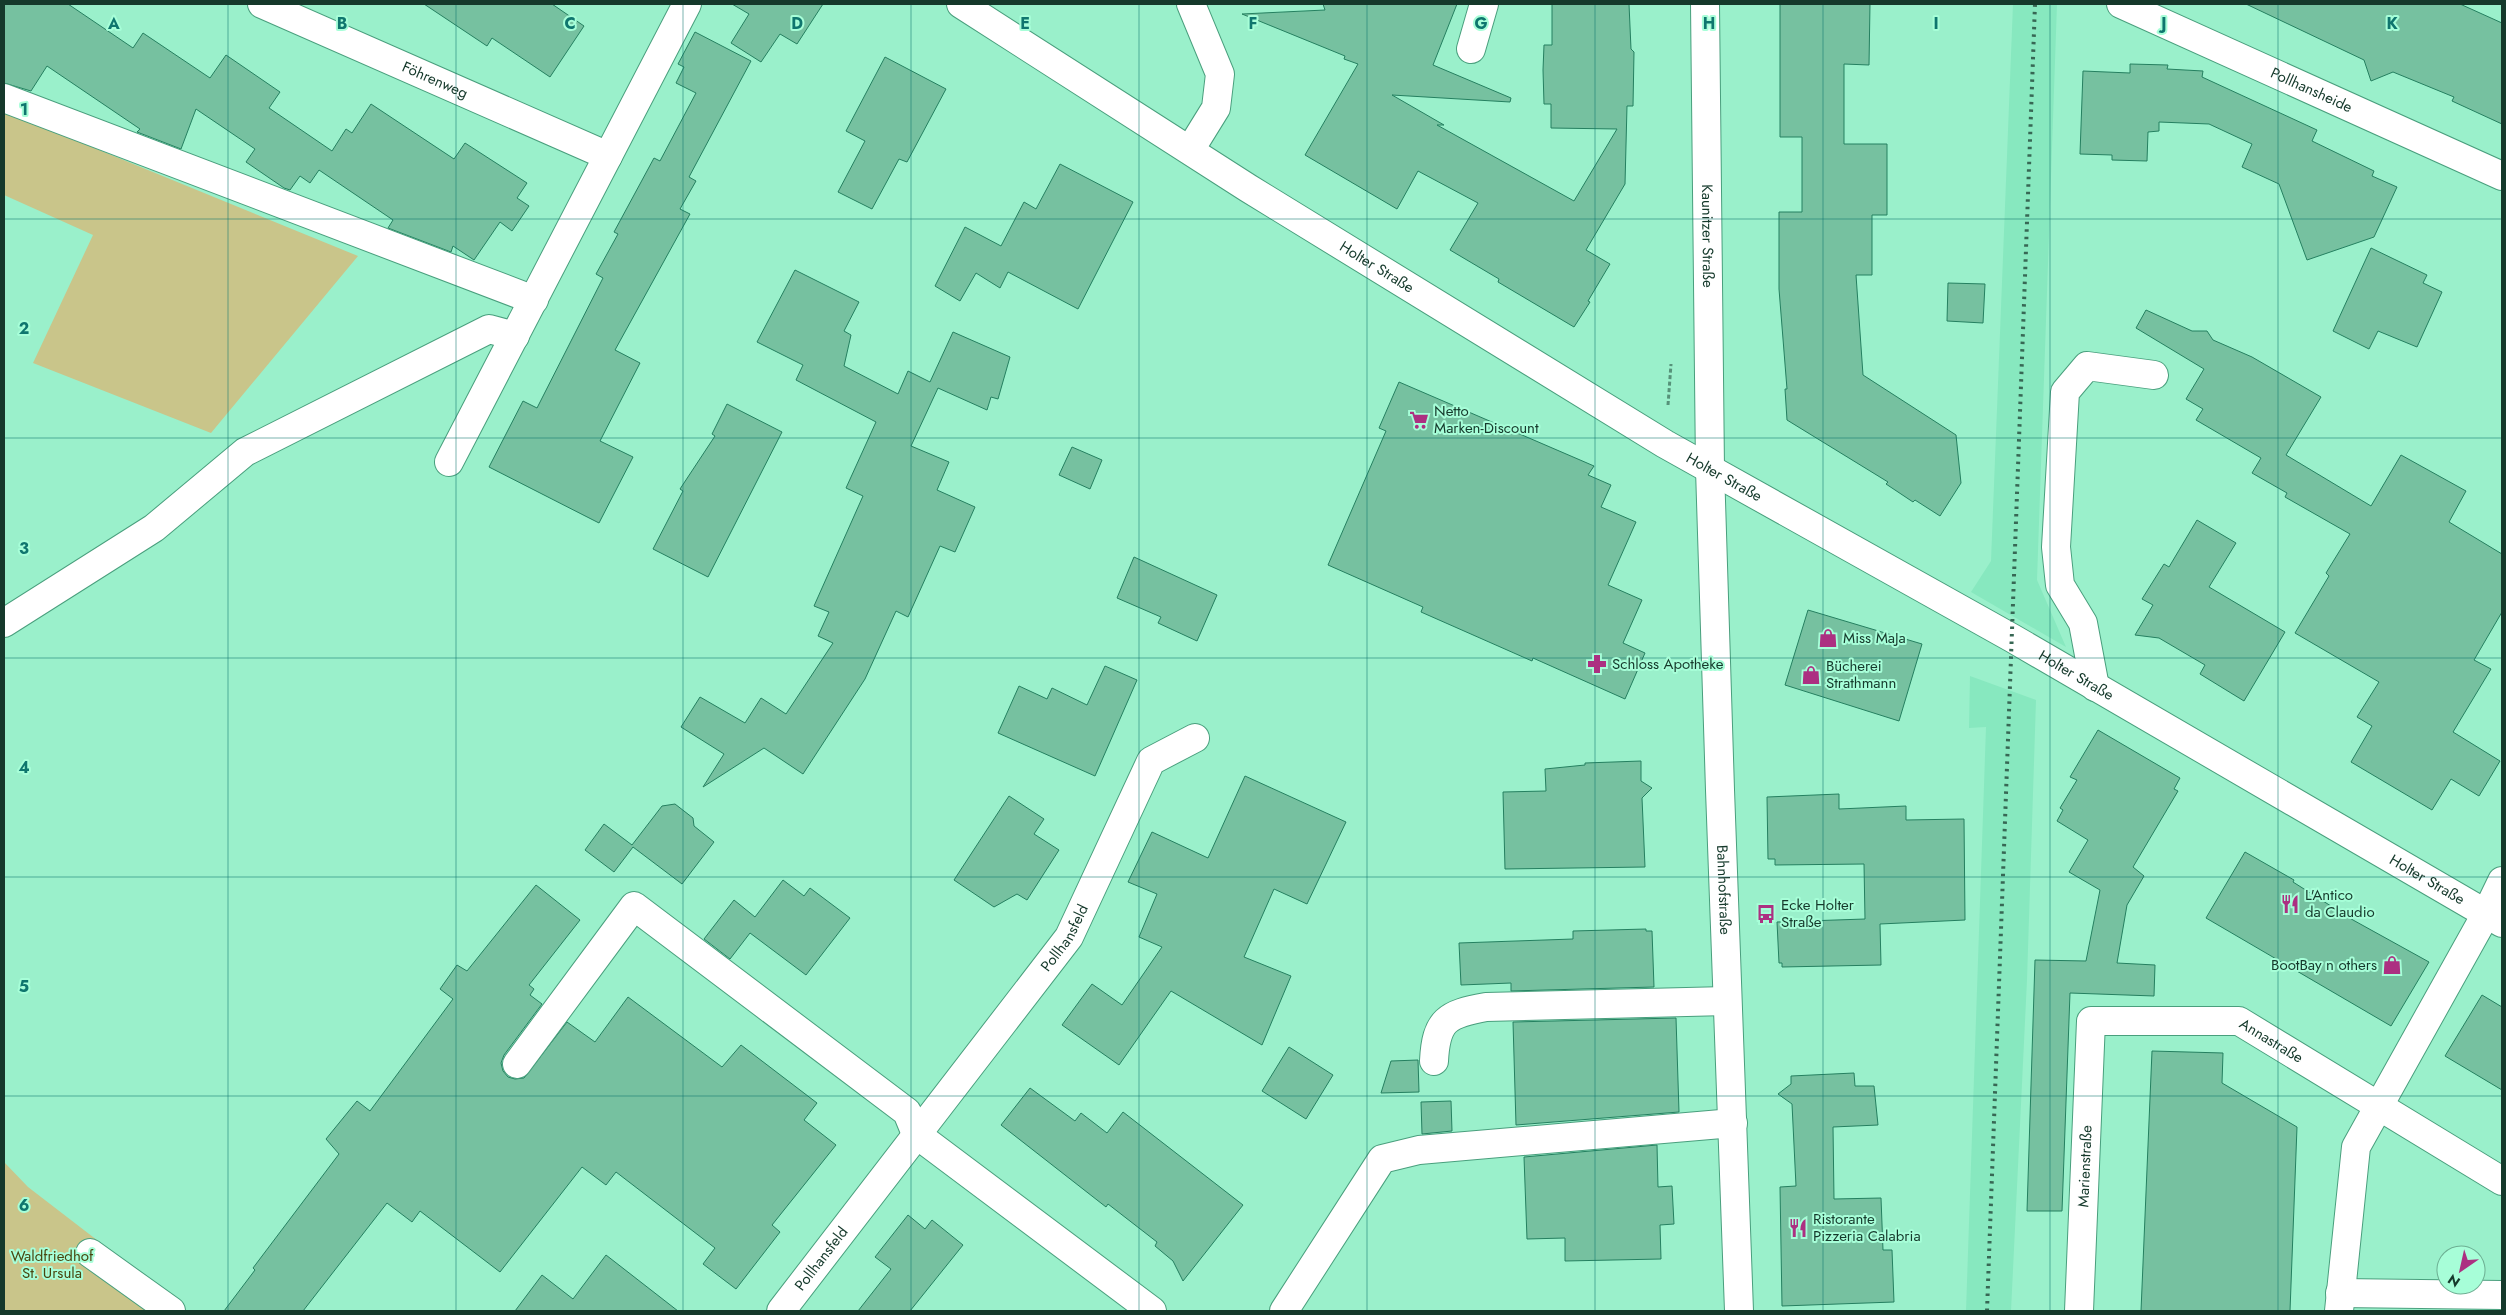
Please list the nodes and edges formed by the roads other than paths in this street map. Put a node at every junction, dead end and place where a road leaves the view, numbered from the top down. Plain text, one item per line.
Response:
1 (262, 4) edge
2 (687, 4) edge
3 (960, 4) edge
4 (1191, 4) edge
5 (1484, 4) edge
6 (1705, 4) edge
7 (2121, 4) edge
8 (1471, 49) dead end
9 (4, 98) edge
10 (1190, 150) junction
11 (608, 156) junction
12 (2502, 176) edge
13 (534, 300) junction
14 (515, 336) junction
15 (2154, 375) dead end
16 (449, 462) dead end
17 (1710, 469) junction
18 (4, 623) edge
19 (2095, 687) junction
20 (1195, 738) dead end
21 (2502, 881) edge
22 (2494, 918) edge
23 (1727, 1001) junction
24 (2091, 1021) joint
25 (1434, 1061) dead end
26 (517, 1064) dead end
27 (2378, 1106) junction
28 (1733, 1123) junction
29 (916, 1134) junction
30 (2502, 1182) edge
31 (90, 1252) dead end
32 (2502, 1295) edge
33 (2340, 1302) edge
34 (171, 1311) edge
35 (781, 1311) edge
36 (1152, 1311) edge
37 (1284, 1311) edge
38 (1739, 1311) edge
39 (2079, 1311) edge

1 - 11 street, Föhrenweg
2 - 11 street
3 - 10 street, Holter Straße
4 - 10 street
5 - 8 street
6 - 17 street, Kaunitzer Straße
7 - 12 street, Pollhansheide
9 - 13 street
10 - 17 street, Holter Straße
11 - 13 street
13 - 14 street
14 - 16 street
14 - 18 street
15 - 19 street
17 - 19 street, Holter Straße
17 - 23 street, Bahnhofstraße
19 - 22 street, Holter Straße
20 - 29 street, Pollhansfeld
21 - 22 street
22 - 27 street
23 - 25 street
23 - 28 street, Bahnhofstraße
24 - 27 street, Annastraße
24 - 39 street, Marienstraße
26 - 29 street
27 - 30 street, Annastraße
27 - 33 street
28 - 37 street
28 - 38 street, Bahnhofstraße
29 - 35 street, Pollhansfeld
29 - 36 street
31 - 34 street
32 - 33 street

